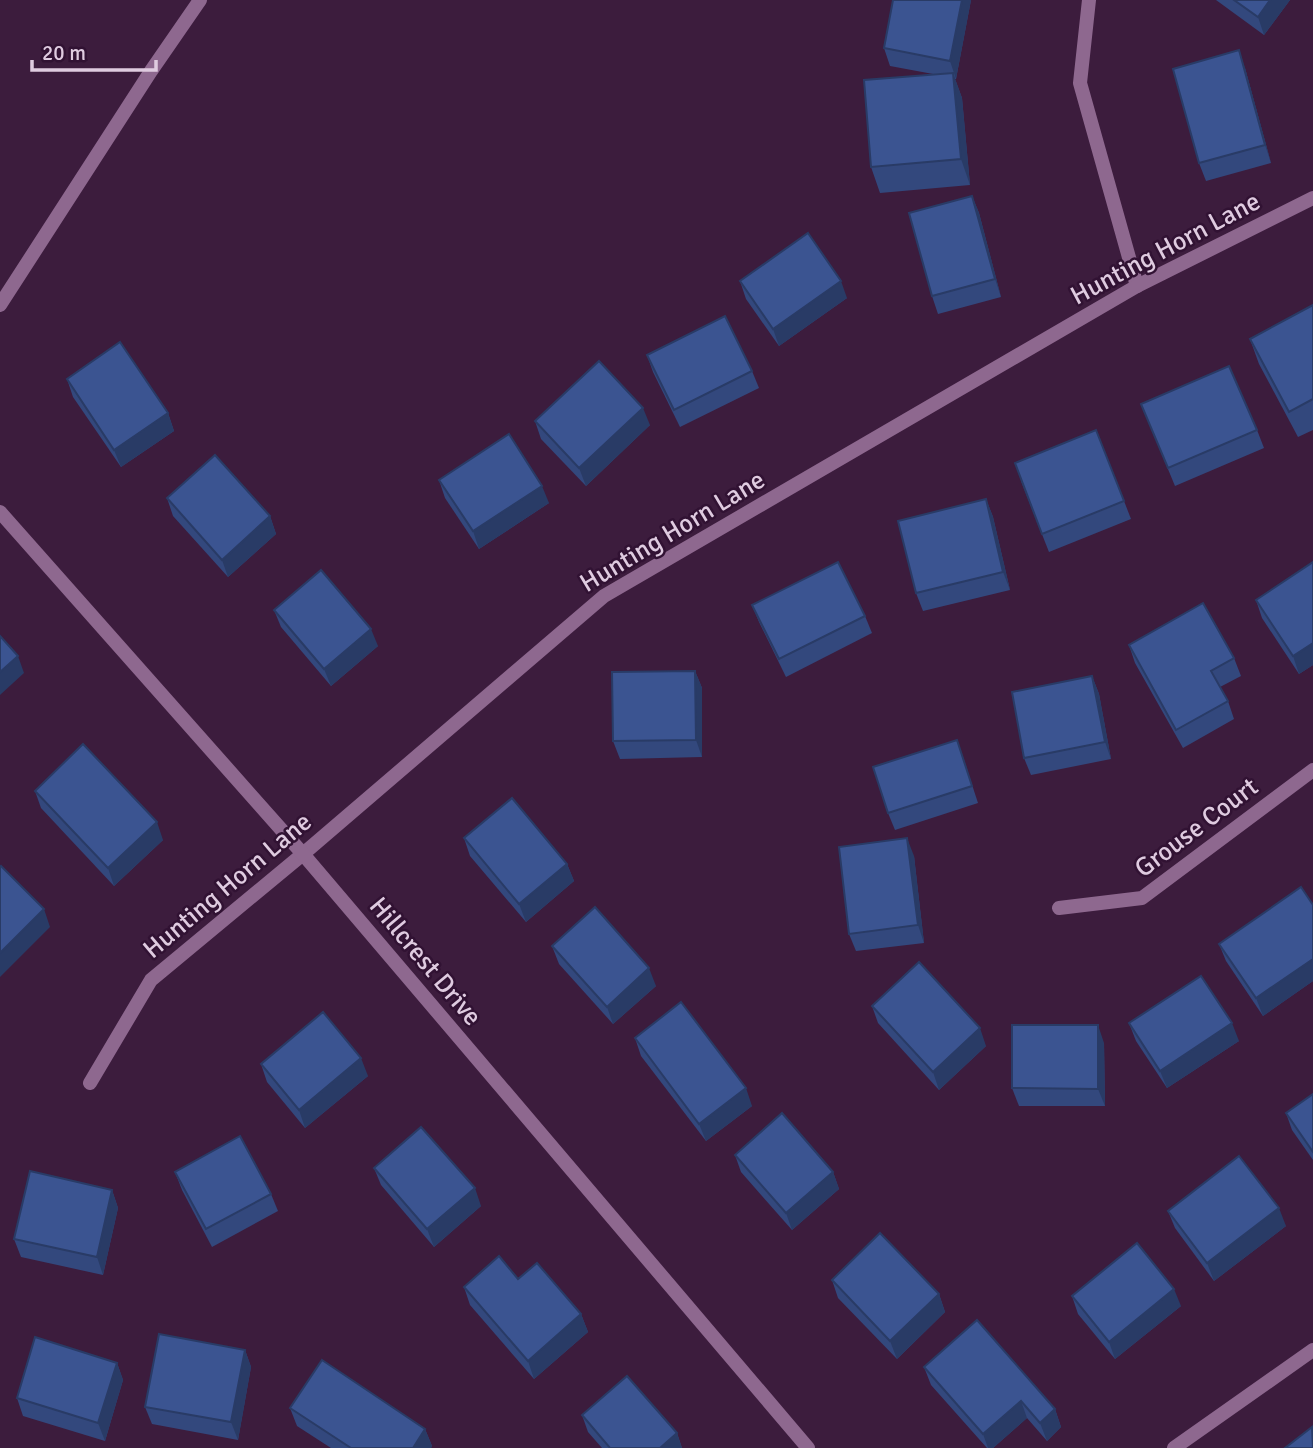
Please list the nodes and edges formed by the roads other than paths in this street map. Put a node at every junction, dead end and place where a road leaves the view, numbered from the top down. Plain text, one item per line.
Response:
1 (200, 0) edge
2 (1089, 0) edge
3 (1313, 198) edge
4 (1137, 286) junction
5 (0, 304) edge
6 (0, 512) edge
7 (1313, 770) edge
8 (303, 854) junction
9 (1059, 908) dead end
10 (90, 1083) dead end
11 (1313, 1350) edge
12 (808, 1448) edge
13 (1174, 1448) edge

1 - 5 street
2 - 4 street
3 - 4 street, Hunting Horn Lane
4 - 8 street, Hunting Horn Lane
6 - 8 street, Hillcrest Drive
7 - 9 street, Grouse Court
8 - 10 street, Hunting Horn Lane
8 - 12 street, Hillcrest Drive
11 - 13 street

